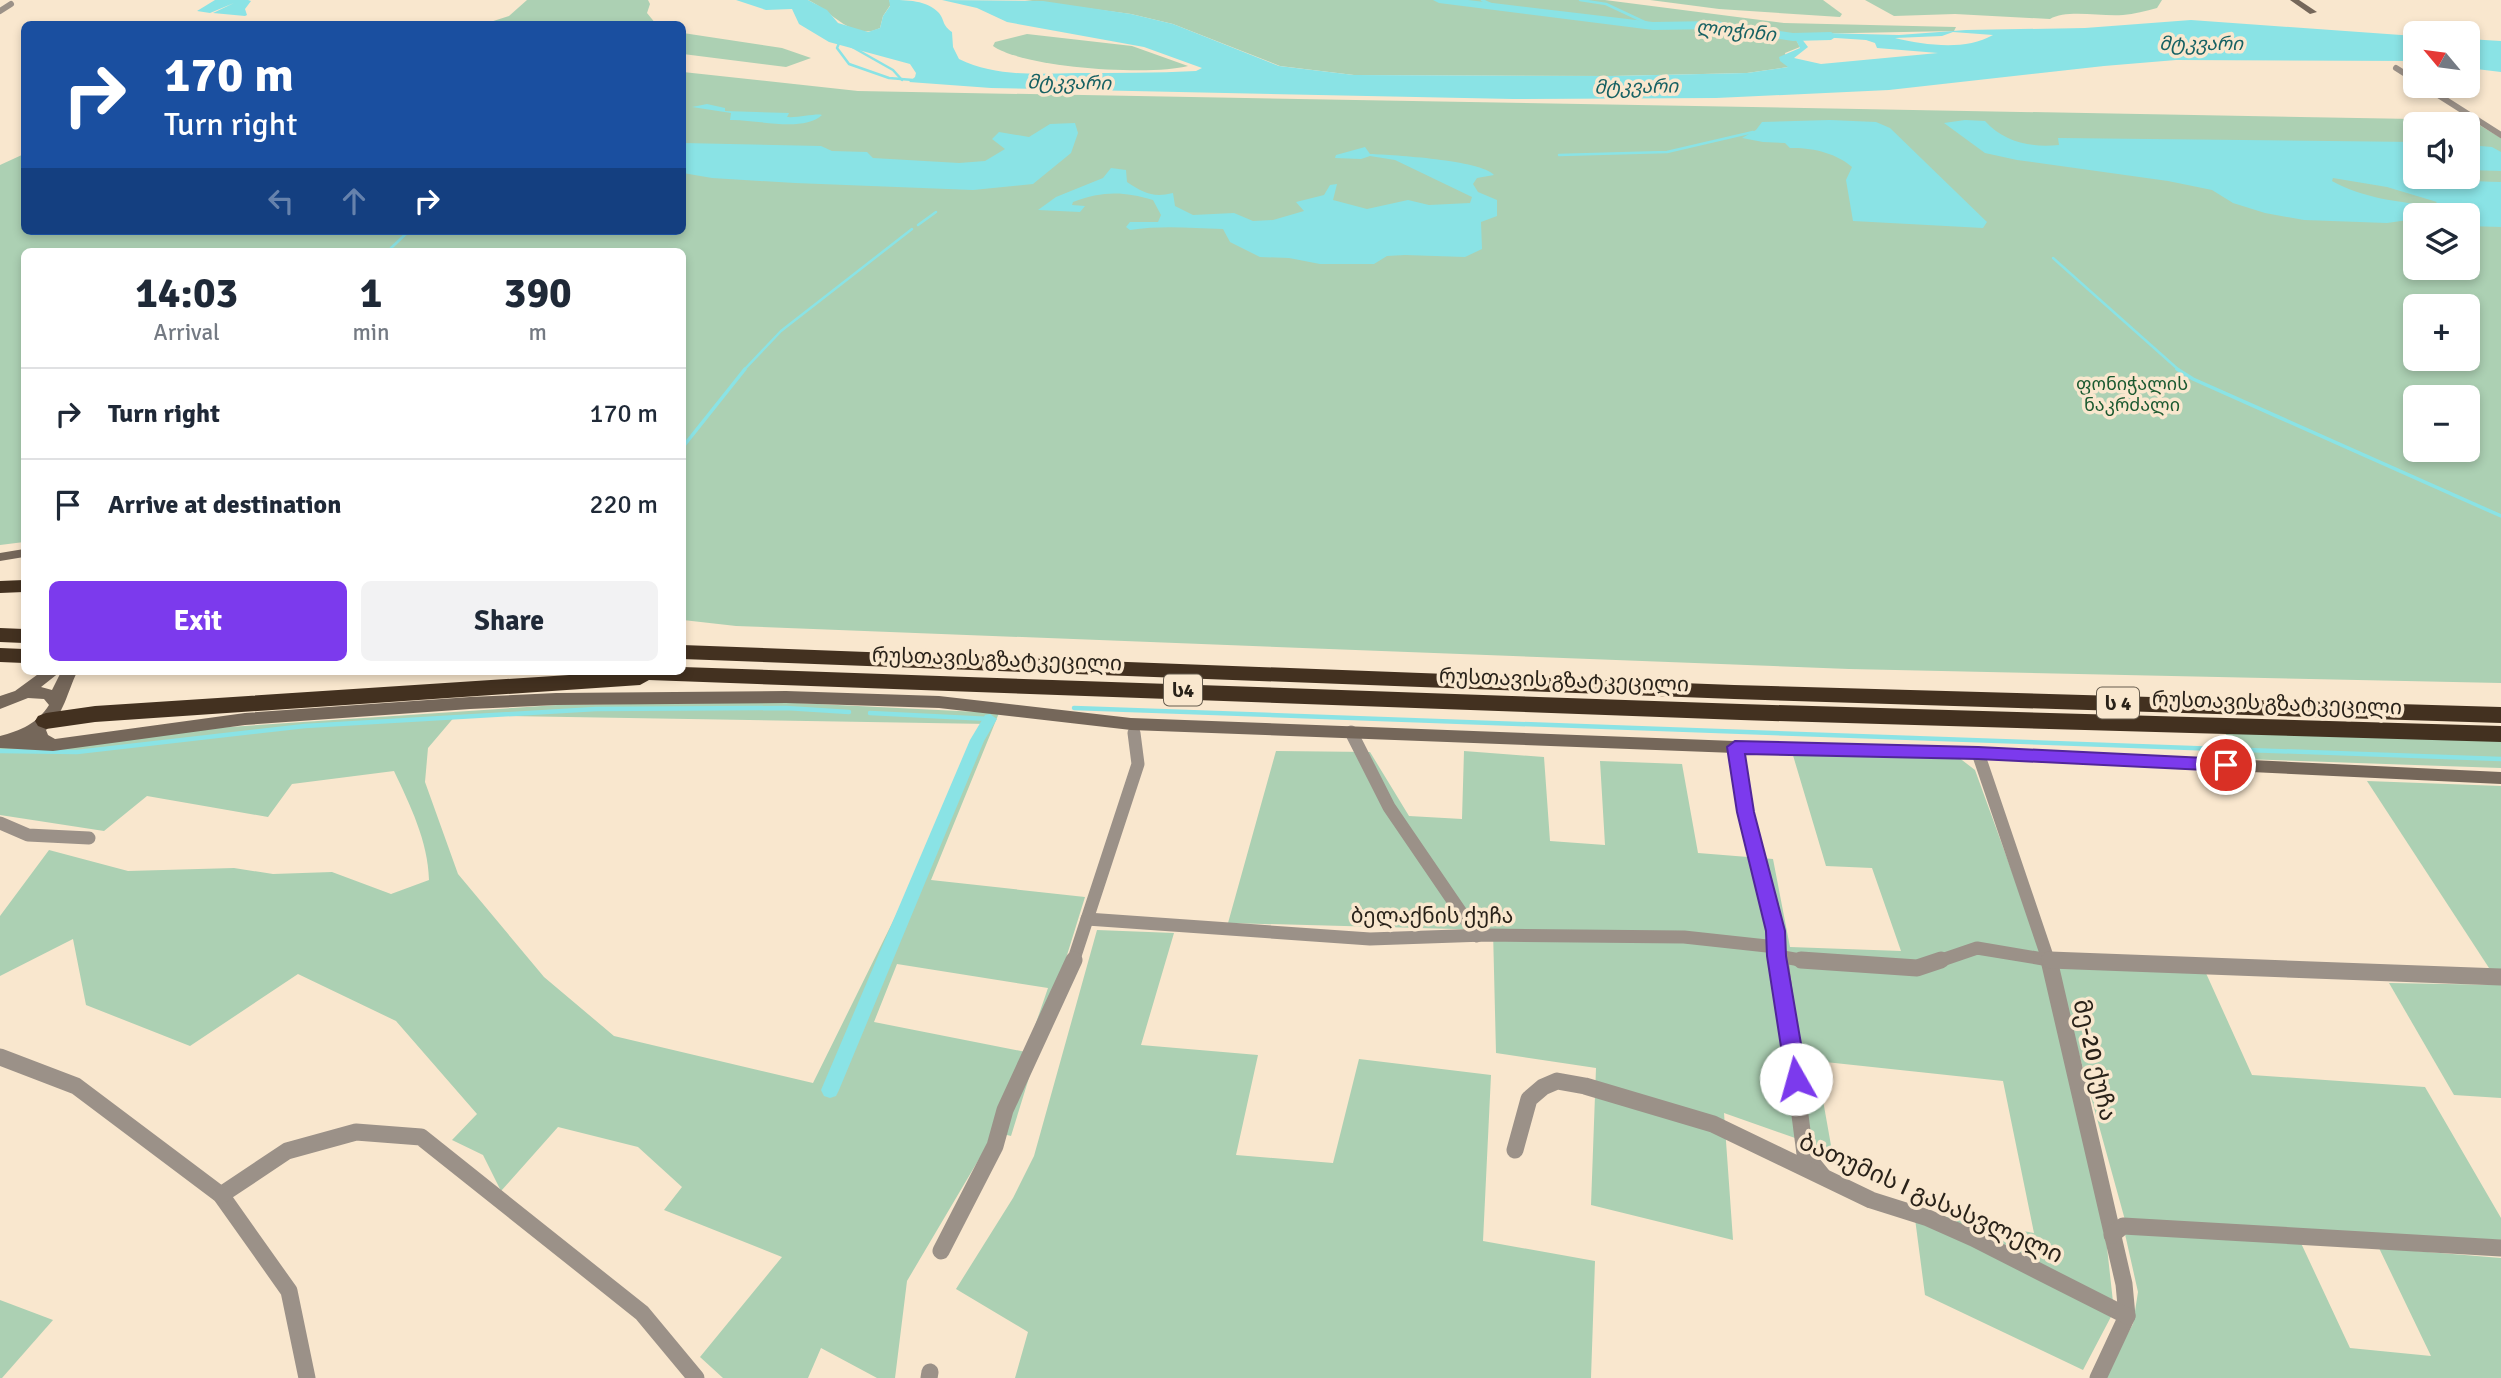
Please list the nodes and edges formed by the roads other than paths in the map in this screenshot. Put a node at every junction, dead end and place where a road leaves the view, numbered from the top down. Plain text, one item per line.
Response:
1 (2294, 0) edge
2 (0, 5) edge
3 (0, 11) edge
4 (2313, 12) dead end
5 (2396, 68) dead end
6 (2403, 72) edge
7 (2443, 98) edge
8 (2501, 135) edge
9 (21, 554) edge
10 (0, 557) edge
11 (21, 586) edge
12 (0, 587) edge
13 (0, 635) edge
14 (21, 636) edge
15 (686, 651) edge
16 (0, 655) edge
17 (21, 656) edge
18 (686, 674) edge
19 (47, 675) edge
20 (68, 675) edge
21 (721, 675) junction
22 (7, 699) edge
23 (56, 699) junction
24 (1737, 702) junction
25 (2501, 715) edge
26 (42, 724) junction
27 (1351, 732) junction
28 (1134, 733) dead end
29 (2501, 734) edge
30 (0, 742) edge
31 (53, 745) junction
32 (1735, 747) junction
33 (1978, 753) junction
34 (2501, 778) edge
35 (0, 823) edge
36 (89, 838) dead end
37 (1087, 919) junction
38 (1477, 936) junction
39 (1777, 952) junction
40 (2049, 960) junction
41 (2501, 977) edge
42 (0, 1057) edge
43 (1515, 1150) dead end
44 (1826, 1180) junction
45 (221, 1195) junction
46 (2112, 1235) junction
47 (2501, 1248) edge
48 (941, 1251) dead end
49 (2127, 1315) junction
50 (307, 1378) edge
51 (696, 1378) edge
52 (2098, 1378) edge

1 - 4 street
2 - 3 street
5 - 6 street
7 - 8 street
9 - 10 street
11 - 12 highway
13 - 14 highway
15 - 24 highway, რუსთავის გზატკეცილი / ს4
16 - 17 highway
18 - 21 highway, რუსთავის გზატკეცილი / ს4
19 - 22 street
20 - 23 street
21 - 24 highway, რუსთავის გზატკეცილი / ს4
21 - 26 highway
22 - 23 street
23 - 26 street
24 - 25 highway, რუსთავის გზატკეცილი / ს 4
24 - 29 highway, რუსთავის გზატკეცილი / ს 4
26 - 30 street
26 - 31 street
27 - 31 street
27 - 32 street
27 - 38 street
28 - 37 street
30 - 31 street
32 - 33 street
32 - 39 street
33 - 34 street
33 - 40 street, მე-20 ქუჩა
35 - 36 street
37 - 38 street, ბელაქნის ქუჩა
37 - 48 street
38 - 39 street, ბელაქნის ქუჩა
39 - 40 street, ბელაქნის ქუჩა
39 - 44 street
40 - 41 street, ბელაქნის ქუჩა
40 - 46 street, მე-20 ქუჩა
42 - 45 street
43 - 44 street, ბათუმის I გასასვლელი
44 - 49 street, ბათუმის I გასასვლელი
45 - 50 street
45 - 51 street
46 - 47 street
46 - 49 street, მე-20 ქუჩა
49 - 52 street

